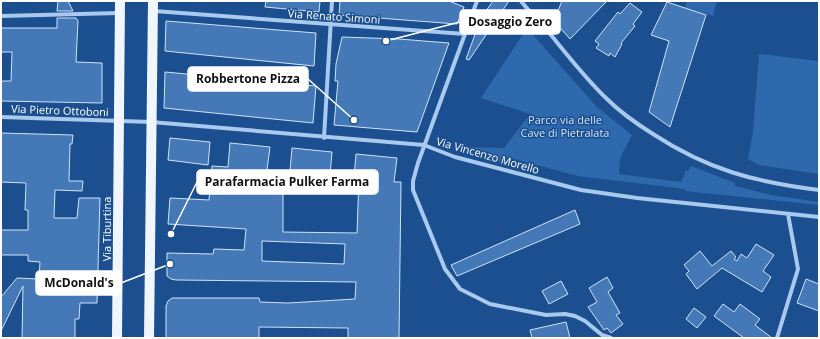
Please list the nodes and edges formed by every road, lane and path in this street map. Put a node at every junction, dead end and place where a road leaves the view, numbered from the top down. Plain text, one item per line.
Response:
1 (120, 1) edge
2 (332, 1) edge
3 (477, 1) edge
4 (521, 1) edge
5 (153, 6) edge
6 (120, 13) junction
7 (1, 16) edge
8 (330, 25) junction
9 (465, 34) junction
10 (1, 117) edge
11 (118, 121) junction
12 (151, 122) junction
13 (324, 138) junction
14 (424, 146) junction
15 (819, 190) edge
16 (788, 214) junction
17 (819, 217) edge
18 (117, 338) edge
19 (149, 338) edge
20 (611, 338) edge
21 (777, 338) edge

1 - 6 main road, Via Tiburtina
2 - 8 street
3 - 9 street
4 - 15 street
5 - 8 street, Via Renato Simoni
5 - 12 main road
6 - 7 street
6 - 11 main road, Via Tiburtina
8 - 9 street, Via Renato Simoni
8 - 13 street
9 - 14 street
10 - 11 street, Via Pietro Ottoboni
11 - 12 street
11 - 18 main road, Via Tiburtina
12 - 13 street, Via Vincenzo Morello
12 - 19 main road
13 - 14 street, Via Vincenzo Morello
14 - 16 street, Via Vincenzo Morello
14 - 20 street
16 - 17 street, Via Vincenzo Morello
16 - 21 street

